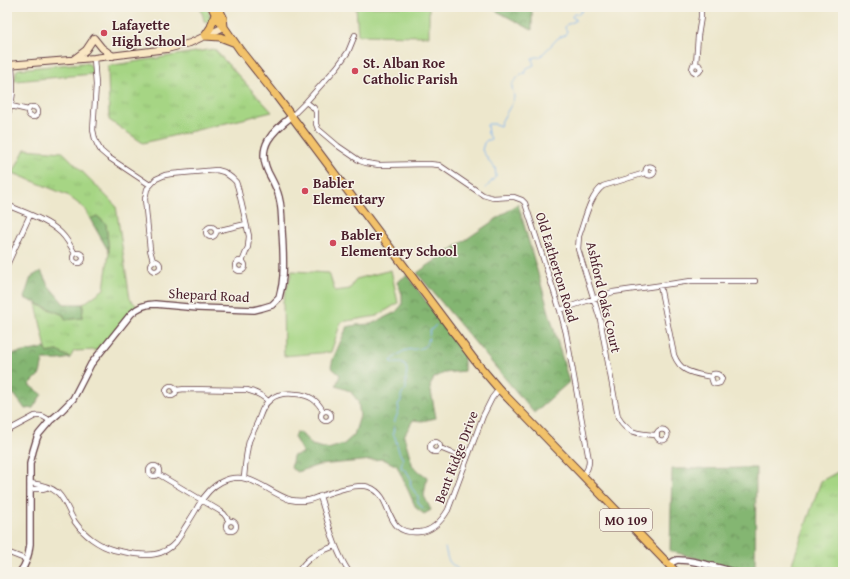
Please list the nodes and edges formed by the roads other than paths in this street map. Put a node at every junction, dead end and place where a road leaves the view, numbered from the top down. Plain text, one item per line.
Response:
1 (701, 7) edge
2 (215, 9) edge
3 (224, 27) junction
4 (355, 35) dead end
5 (205, 36) junction
6 (234, 42) junction
7 (113, 56) junction
8 (94, 58) junction
9 (73, 60) junction
10 (696, 64) dead end
11 (9, 65) edge
12 (306, 102) junction
13 (11, 106) junction
14 (28, 110) dead end
15 (7, 116) edge
16 (292, 116) junction
17 (645, 173) dead end
18 (150, 185) junction
19 (7, 205) edge
20 (30, 215) junction
21 (246, 224) junction
22 (216, 231) dead end
23 (75, 254) dead end
24 (154, 261) dead end
25 (242, 262) dead end
26 (7, 265) edge
27 (755, 281) dead end
28 (660, 286) junction
29 (594, 298) junction
30 (560, 310) junction
31 (710, 377) dead end
32 (499, 389) junction
33 (176, 390) dead end
34 (268, 401) junction
35 (323, 411) dead end
36 (50, 421) junction
37 (7, 431) edge
38 (657, 435) dead end
39 (440, 448) dead end
40 (467, 459) junction
41 (158, 474) dead end
42 (583, 476) junction
43 (244, 478) junction
44 (30, 486) junction
45 (320, 496) junction
46 (202, 500) junction
47 (229, 521) dead end
48 (335, 546) junction
49 (7, 552) edge
50 (27, 560) junction
51 (668, 565) junction
52 (20, 572) edge
53 (298, 572) edge
54 (349, 572) edge
55 (676, 572) edge
56 (734, 572) edge

1 - 10 street
2 - 3 main road, MO 109
2 - 5 main road
3 - 5 main road
3 - 6 main road, MO 109
4 - 12 street, Shepard Road
5 - 6 main road
5 - 7 main road
6 - 16 main road, MO 109
7 - 8 main road
7 - 9 main road
8 - 9 main road
8 - 18 street
9 - 11 main road
11 - 13 street
12 - 16 street, Shepard Road
12 - 30 street, Old Eatherton Road
13 - 14 street
13 - 15 street
16 - 32 main road, MO 109
16 - 36 street, Shepard Road
17 - 29 street, Ashford Oaks Court
18 - 21 street
18 - 24 street
19 - 20 street
20 - 23 street
20 - 26 street
21 - 22 street
21 - 25 street
27 - 28 street
28 - 29 street
28 - 31 street
29 - 30 street
29 - 38 street, Ashford Oaks Court
30 - 42 street, Old Eatherton Road
32 - 40 street, Bent Ridge Drive
32 - 42 main road, MO 109
33 - 34 street
34 - 35 street
34 - 43 street
36 - 37 street
36 - 44 street, Shepard Road
39 - 40 street
40 - 45 street, Bent Ridge Drive
41 - 46 street
42 - 51 main road, MO 109
43 - 45 street, Bent Ridge Drive
43 - 46 street, Bent Ridge Drive
44 - 46 street, Bent Ridge Drive
44 - 50 street, Shepard Road
45 - 48 street
46 - 47 street
48 - 53 street
48 - 54 street
49 - 50 street
50 - 52 street, Shepard Road
51 - 55 main road, MO 109
51 - 56 street

